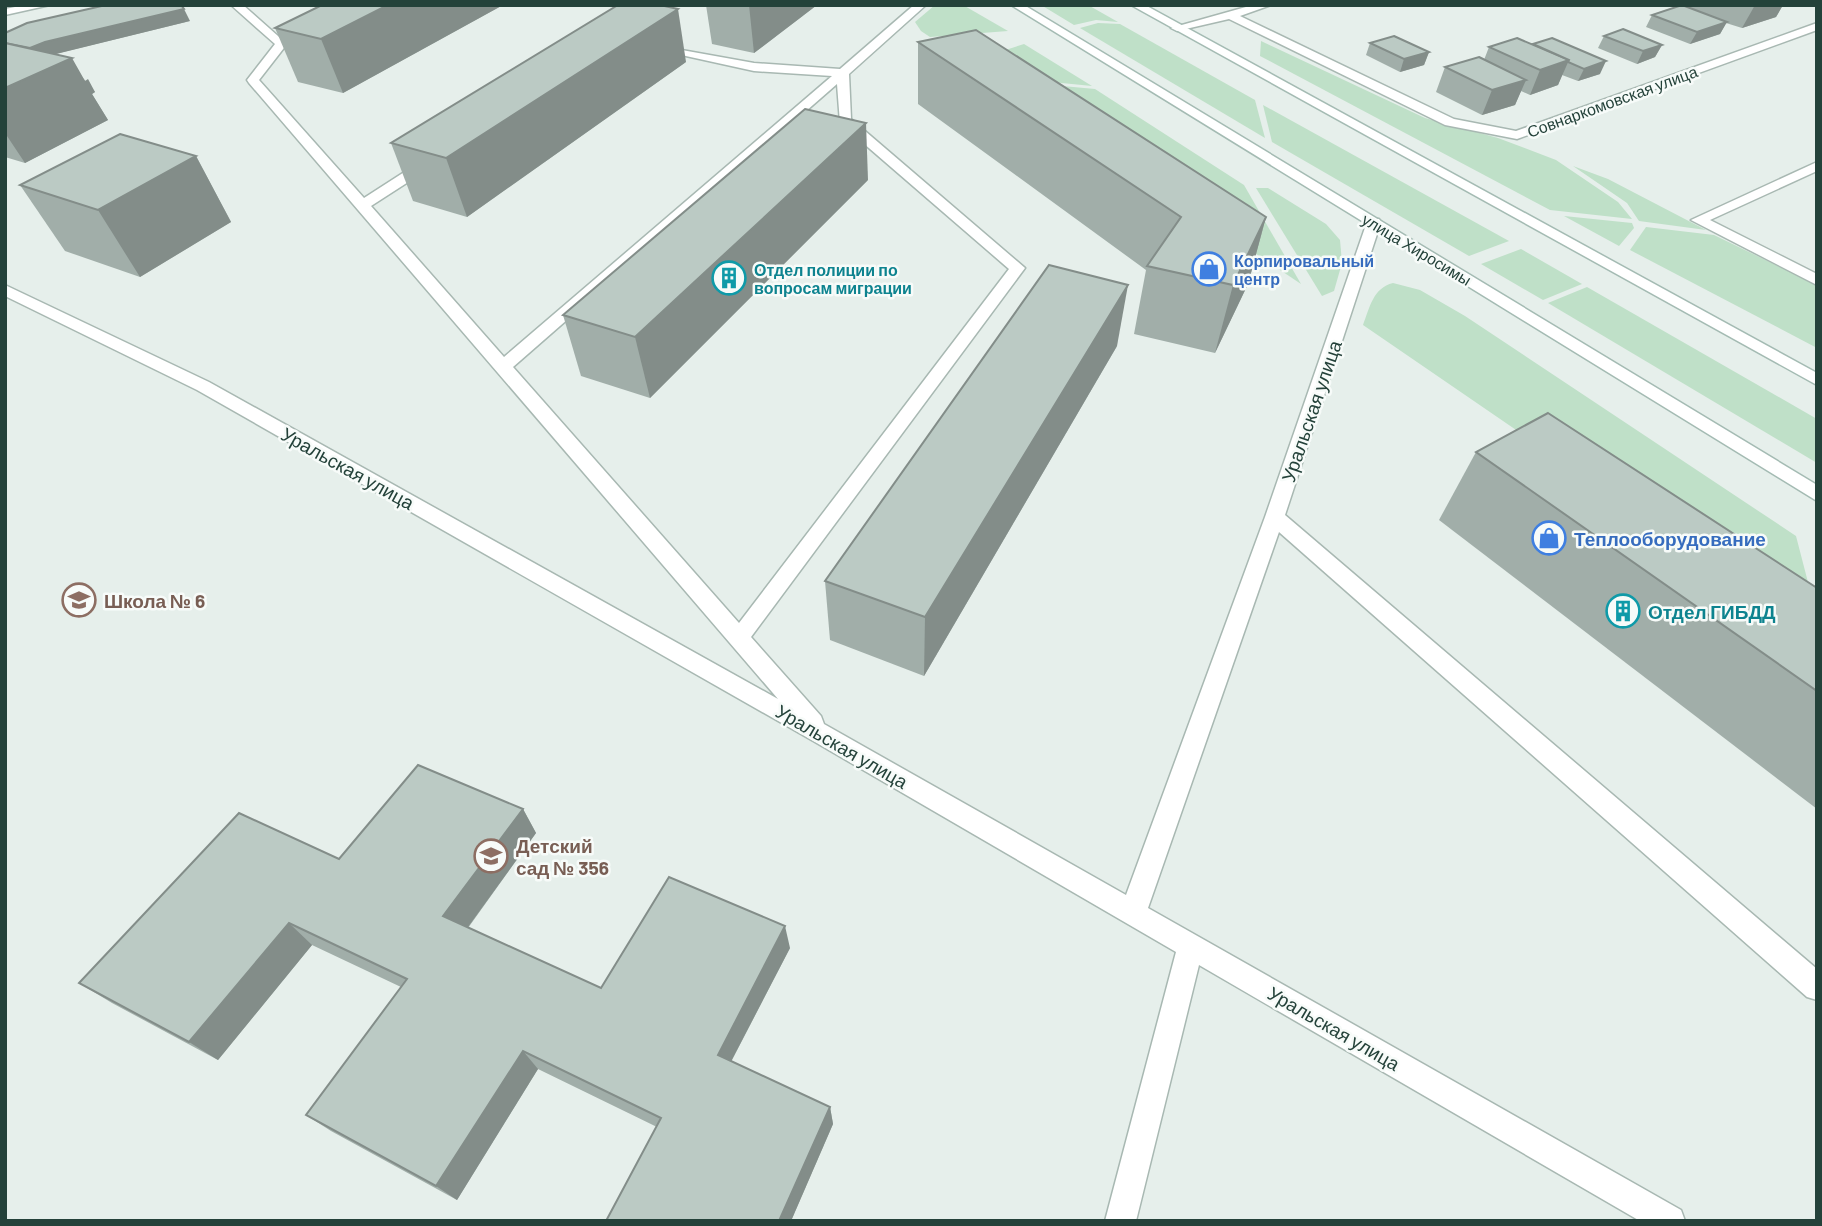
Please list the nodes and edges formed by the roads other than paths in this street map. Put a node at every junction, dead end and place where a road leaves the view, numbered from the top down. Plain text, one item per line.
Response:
1 (45, 5) edge
2 (236, 5) edge
3 (921, 5) edge
4 (1016, 5) edge
5 (1136, 5) edge
6 (1258, 6) edge
7 (5, 12) edge
8 (1230, 15) junction
9 (1817, 26) edge
10 (1177, 28) junction
11 (646, 44) edge
12 (843, 73) junction
13 (444, 152) edge
14 (1817, 166) edge
15 (363, 205) junction
16 (1374, 222) junction
17 (1817, 280) edge
18 (5, 290) edge
19 (504, 366) junction
20 (1817, 380) edge
21 (1817, 494) edge
22 (1275, 517) junction
23 (739, 638) junction
24 (823, 735) junction
25 (1133, 912) junction
26 (1191, 946) junction
27 (1817, 987) edge
28 (1120, 1221) edge
29 (1670, 1221) edge

1 - 7 main road
2 - 15 main road
3 - 12 main road
4 - 16 main road, улица Хиросимы
5 - 10 main road
6 - 8 main road
8 - 9 main road, Совнаркомовская улица
8 - 10 main road
10 - 20 main road
11 - 12 main road
12 - 19 main road
12 - 23 main road
13 - 15 main road
14 - 17 main road
15 - 19 main road
16 - 21 main road, улица Хиросимы
16 - 22 main road, Уральская улица
18 - 24 main road, Уральская улица
19 - 23 main road
22 - 25 main road, Уральская улица
22 - 27 main road
23 - 24 main road
24 - 25 main road, Уральская улица
25 - 26 main road, Уральская улица
26 - 28 main road
26 - 29 main road, Уральская улица

